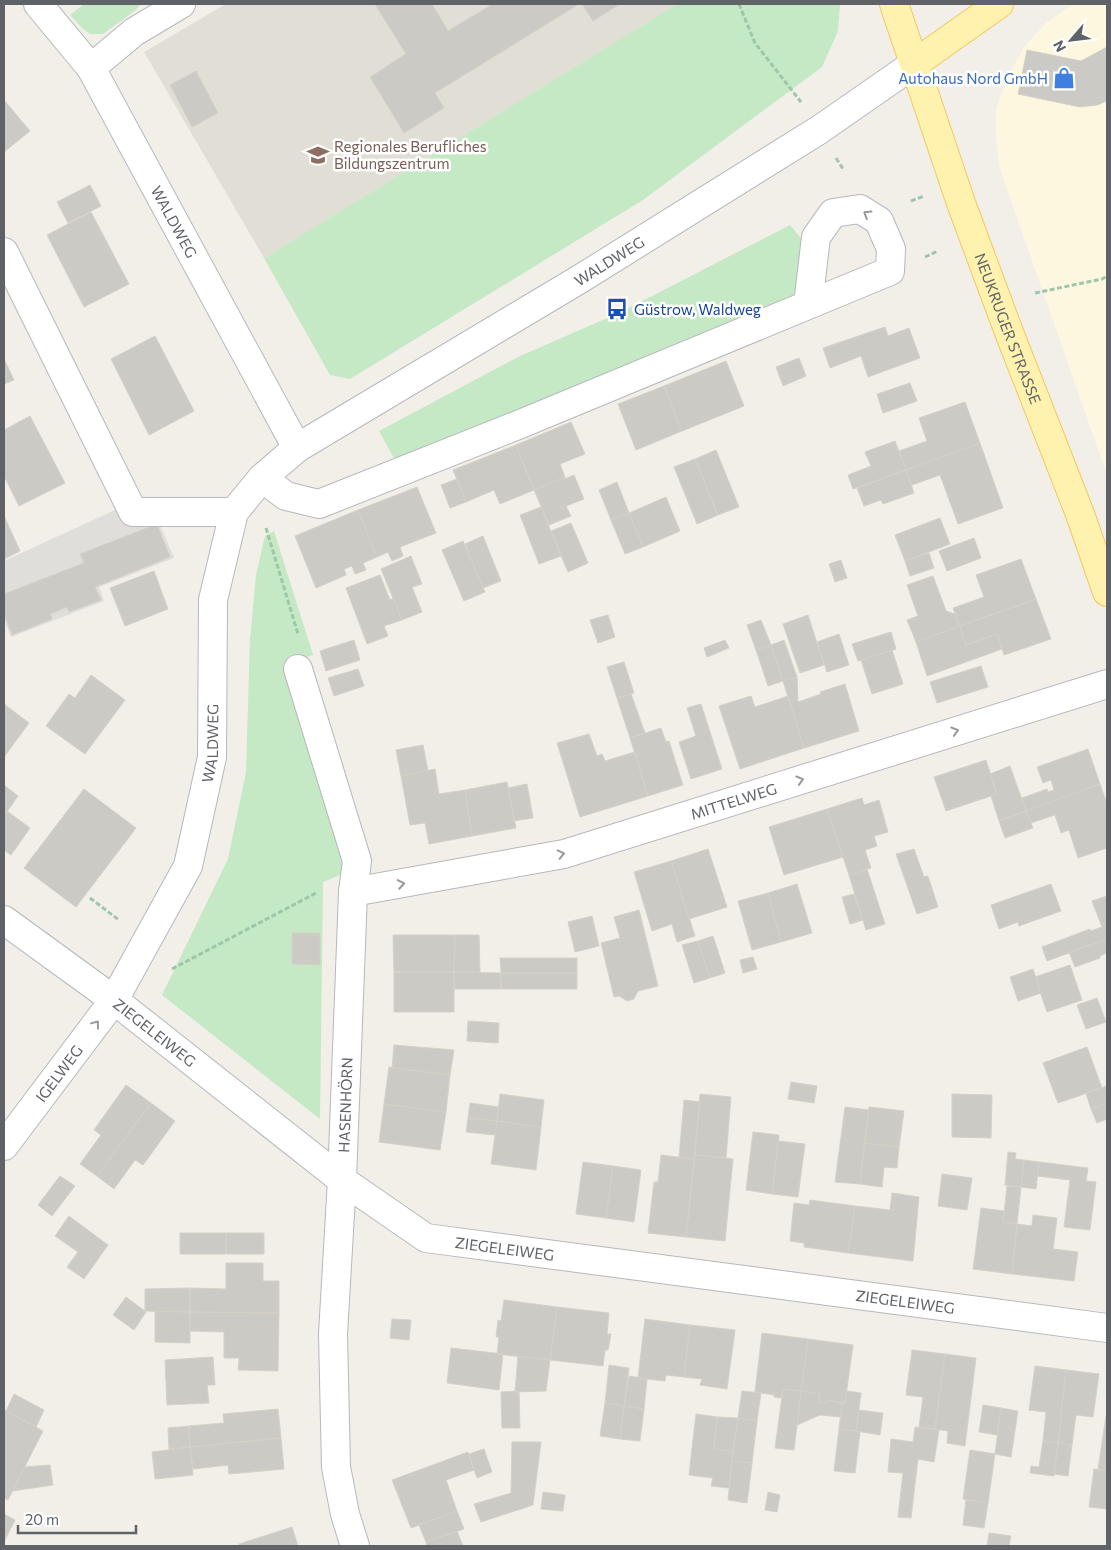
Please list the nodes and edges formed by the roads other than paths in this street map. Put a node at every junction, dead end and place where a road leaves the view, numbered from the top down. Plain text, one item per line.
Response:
1 (38, 4) edge
2 (181, 4) edge
3 (894, 4) edge
4 (998, 4) edge
5 (914, 64) junction
6 (91, 68) junction
7 (4, 252) edge
8 (808, 304) junction
9 (297, 448) junction
10 (262, 478) junction
11 (234, 512) junction
12 (1107, 592) edge
13 (298, 669) road end
14 (1107, 684) edge
15 (354, 892) junction
16 (4, 920) edge
17 (114, 1000) junction
18 (4, 1146) edge
19 (342, 1180) junction
20 (1107, 1328) edge
21 (355, 1546) edge

1 - 6 street, WALDWEG
2 - 6 street
3 - 5 main road, NEUKRUGER STRASSE
4 - 5 main road
5 - 9 street, WALDWEG
5 - 12 main road, NEUKRUGER STRASSE
6 - 9 street, WALDWEG
7 - 11 street
8 -> 8 street
8 - 10 street
9 - 10 street, WALDWEG
10 - 11 street, WALDWEG
11 - 17 street, WALDWEG
13 - 15 street, HASENHÖRN
15 -> 14 street, MITTELWEG
15 - 19 street, HASENHÖRN
16 - 17 street, ZIEGELEIWEG
18 -> 17 street, IGELWEG
17 - 19 street, ZIEGELEIWEG
19 - 20 street, ZIEGELEIWEG
19 - 21 street, HASENHÖRN

